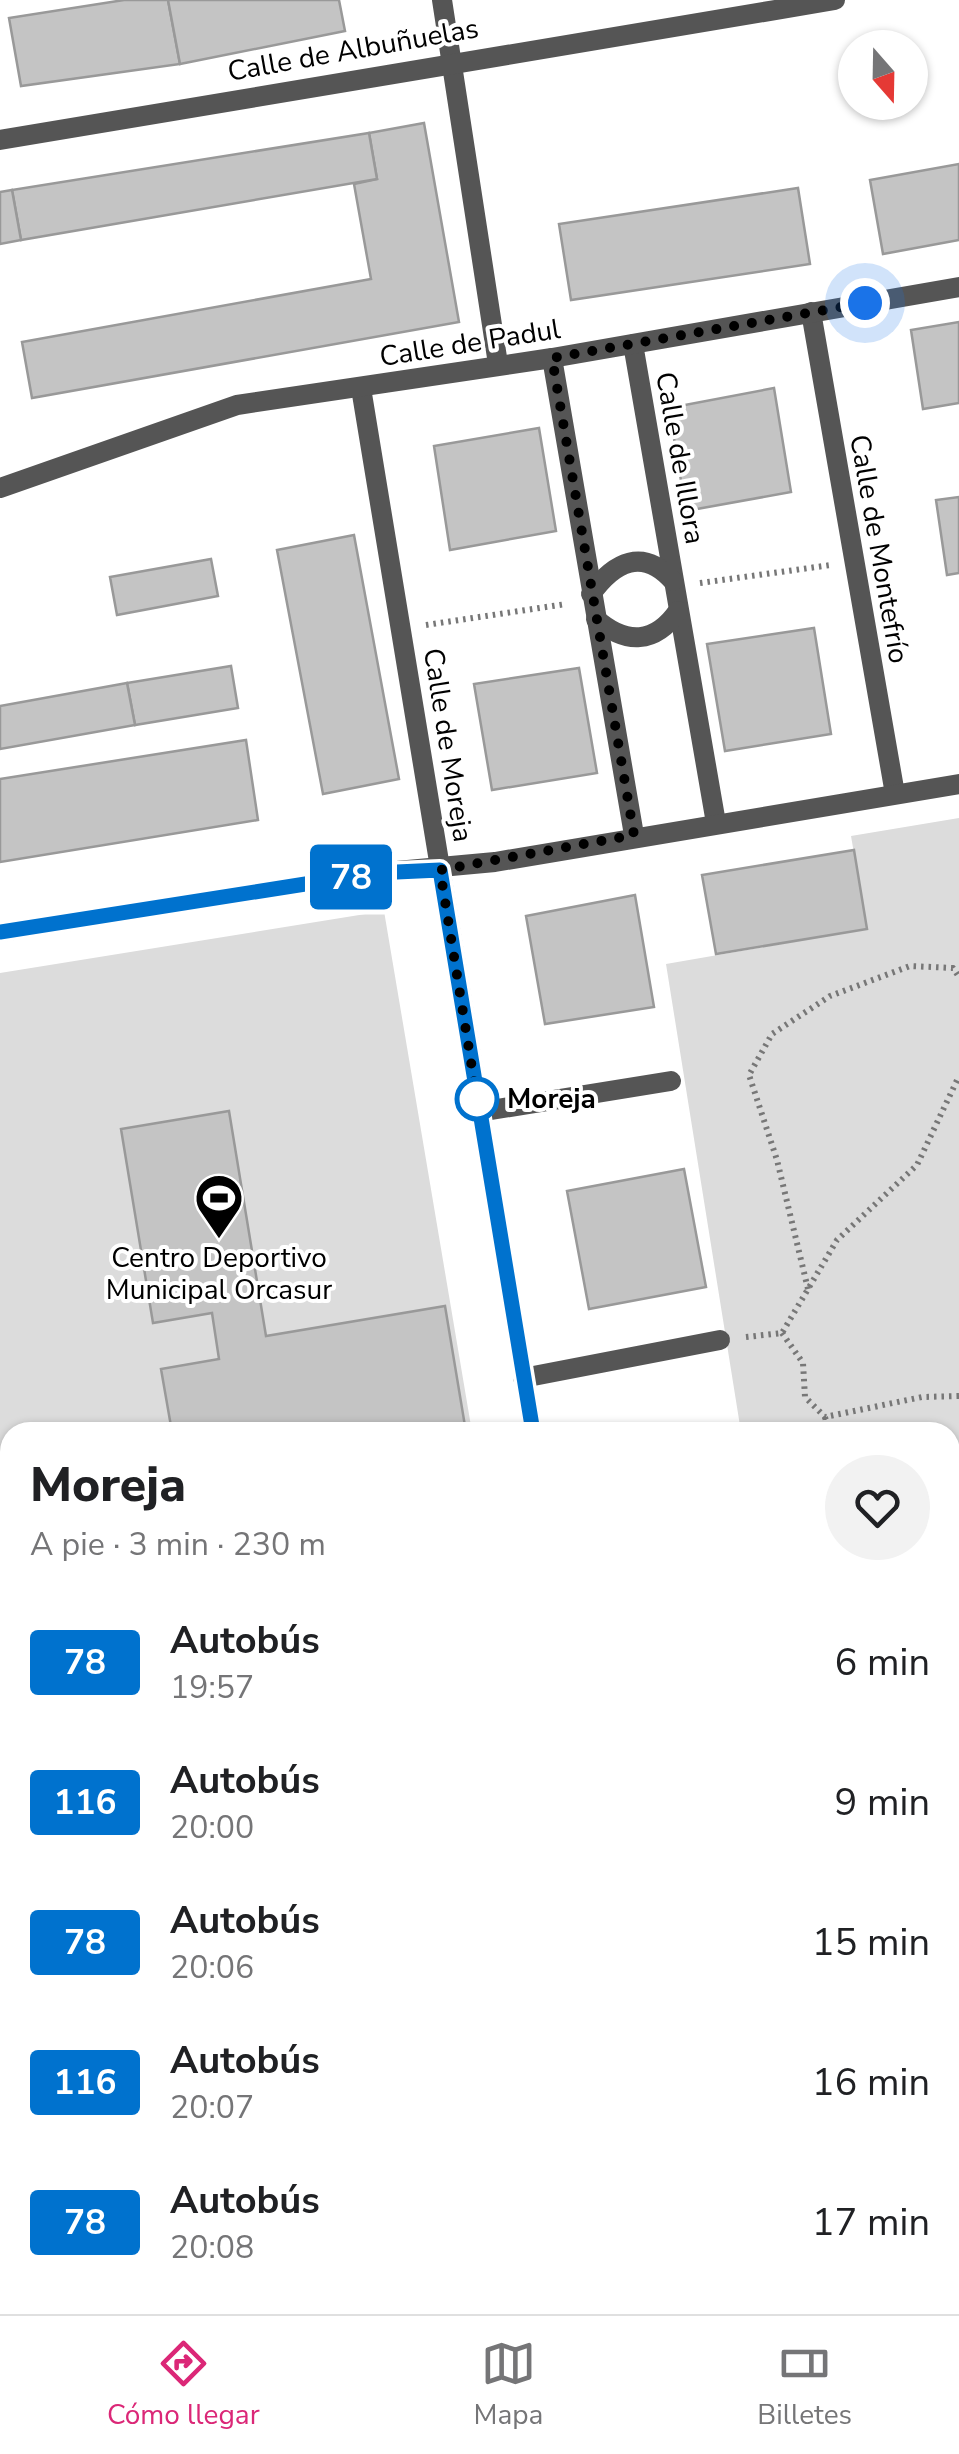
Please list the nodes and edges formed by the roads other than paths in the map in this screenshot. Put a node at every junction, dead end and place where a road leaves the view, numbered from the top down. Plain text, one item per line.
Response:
1 (442, 0) edge
2 (835, 0) edge
3 (452, 61) junction
4 (0, 140) edge
5 (959, 287) edge
6 (812, 312) junction
7 (633, 344) junction
8 (552, 358) junction
9 (498, 364) junction
10 (361, 388) junction
11 (0, 488) edge
12 (674, 584) junction
13 (593, 604) junction
14 (678, 610) junction
15 (959, 784) edge
16 (895, 794) junction
17 (716, 823) junction
18 (634, 835) junction
19 (440, 870) junction
20 (0, 932) edge
21 (671, 1082) dead end
22 (479, 1112) junction
23 (720, 1340) road end
24 (523, 1378) junction
25 (532, 1422) edge

1 - 3 street
2 - 3 street, Calle de Albuñuelas
3 - 4 street, Calle de Albuñuelas
3 - 9 street
5 - 6 street, Calle de Padul
6 - 7 street, Calle de Padul
6 - 16 street, Calle de Montefrío
7 - 8 street, Calle de Padul
7 - 12 street, Calle de Illora
8 - 9 street, Calle de Padul
8 - 13 street
9 - 10 street, Calle de Padul
10 - 11 street, Calle de Padul
10 - 19 street, Calle de Moreja
12 - 13 street, Calle de Illora
12 - 14 street, Calle de Illora
13 - 14 street
13 - 18 street
14 - 17 street, Calle de Illora
15 - 16 street
16 - 17 street
17 - 18 street
18 - 19 street
19 - 20 street
19 - 22 street, Calle de Moreja
21 - 22 street
22 - 24 street, Calle de Moreja
23 - 24 street
24 - 25 street, Calle de Moreja

